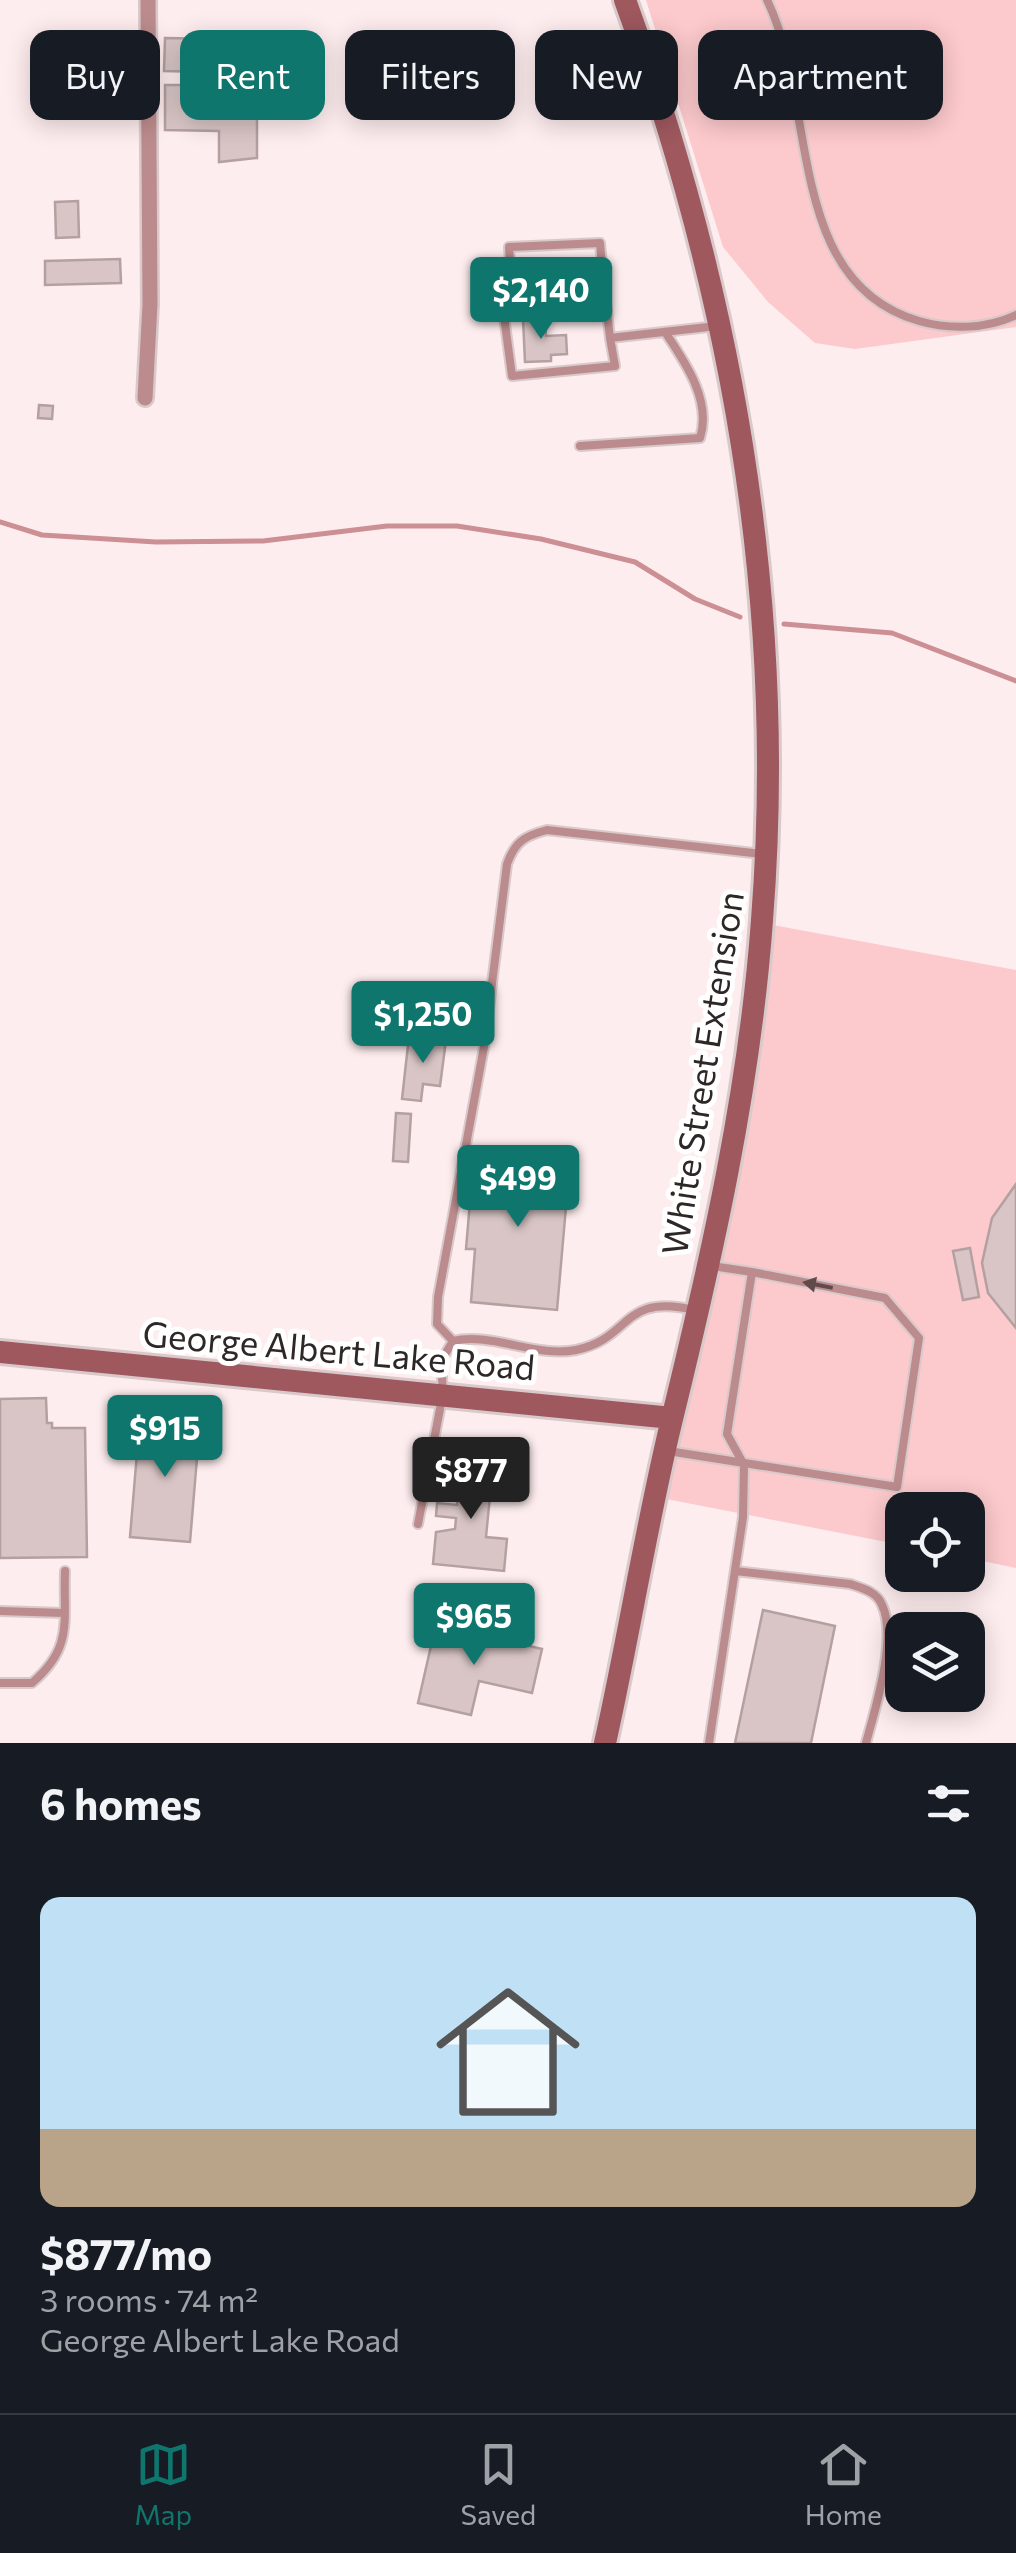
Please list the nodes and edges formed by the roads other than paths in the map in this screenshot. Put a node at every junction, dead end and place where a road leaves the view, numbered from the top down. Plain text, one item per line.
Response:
1 (148, 0) edge
2 (625, 0) edge
3 (767, 0) edge
4 (604, 286) junction
5 (512, 293) junction
6 (1016, 315) edge
7 (721, 325) junction
8 (665, 332) junction
9 (610, 338) junction
10 (145, 398) dead end
11 (580, 446) dead end
12 (766, 854) junction
13 (708, 1266) junction
14 (752, 1272) junction
15 (698, 1311) junction
16 (453, 1341) junction
17 (0, 1352) edge
18 (443, 1394) junction
19 (672, 1418) junction
20 (666, 1450) junction
21 (744, 1466) junction
22 (418, 1524) dead end
23 (735, 1570) junction
24 (65, 1572) dead end
25 (0, 1610) edge
26 (64, 1612) junction
27 (0, 1683) edge
28 (605, 1743) edge
29 (710, 1743) edge
30 (866, 1743) edge

1 - 10 street
2 - 7 street, White Street Extension
3 - 6 lane
4 - 5 lane
4 - 5 lane
4 - 9 lane
5 - 9 lane
7 - 8 lane
7 - 12 street, White Street Extension
8 - 9 lane
8 - 11 lane
12 - 13 street, White Street Extension
12 - 16 lane
13 - 14 lane
13 - 15 street, White Street Extension
14 - 21 lane
21 -> 14 lane
15 - 16 lane
15 - 19 street, White Street Extension
16 - 18 lane
17 - 18 street, George Albert Lake Road
18 - 19 street, George Albert Lake Road
18 - 22 lane
19 - 20 street, White Street Extension
20 - 21 lane
20 - 28 street, White Street Extension
21 - 23 lane
23 - 29 lane
23 - 30 lane
24 - 26 lane
25 - 26 lane
26 - 27 lane

